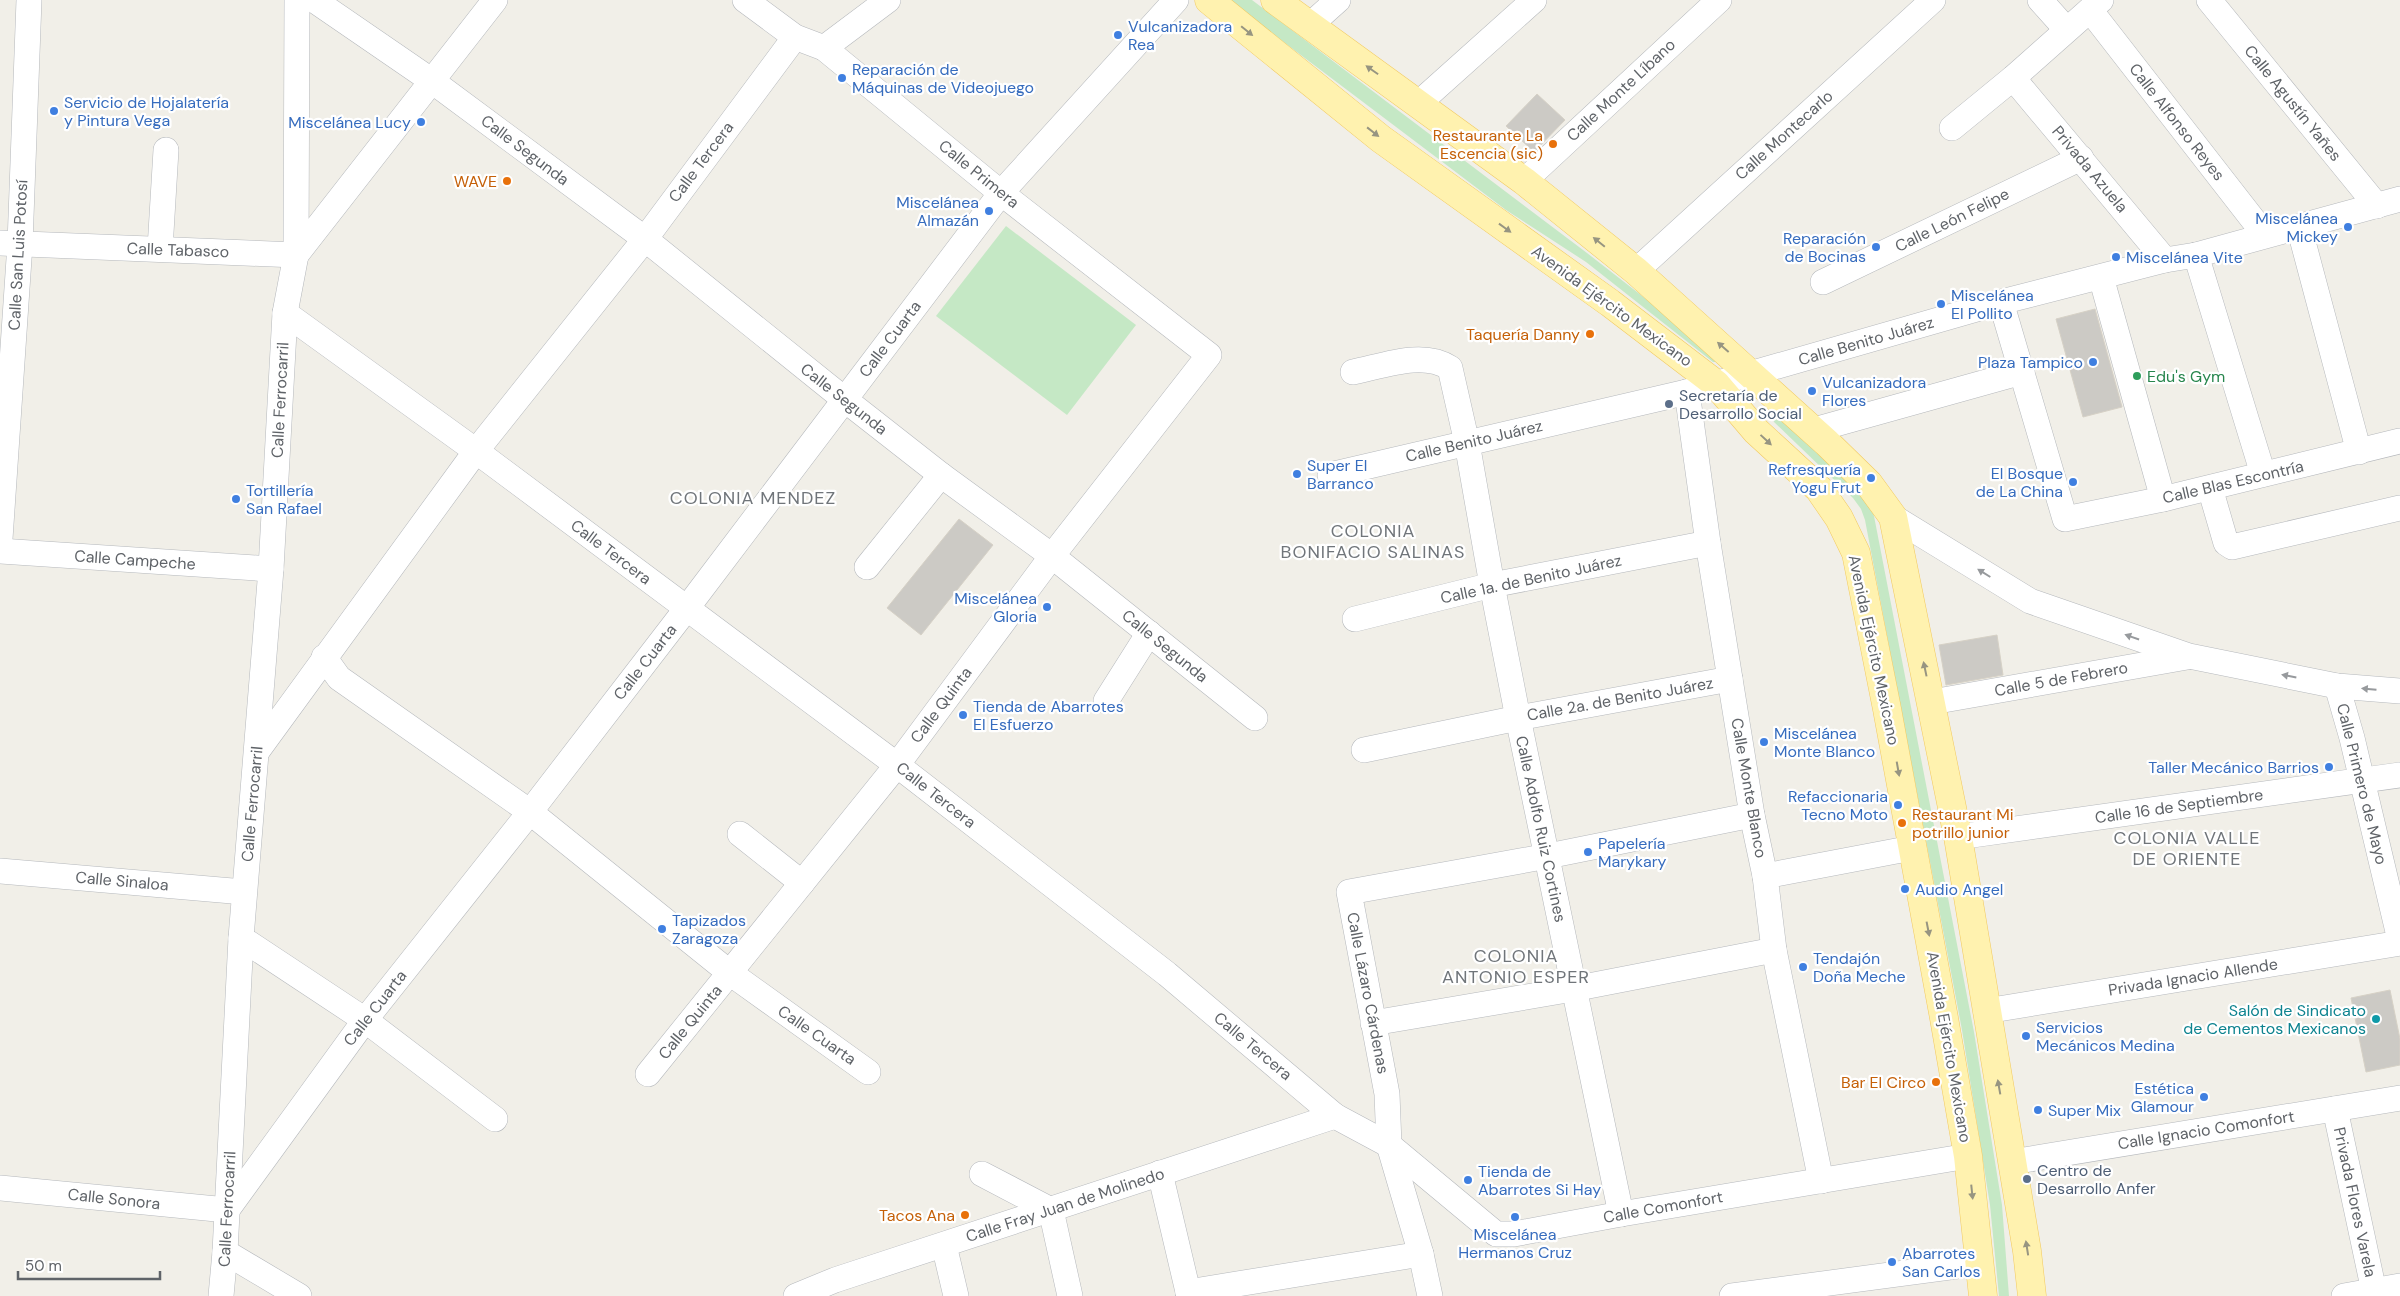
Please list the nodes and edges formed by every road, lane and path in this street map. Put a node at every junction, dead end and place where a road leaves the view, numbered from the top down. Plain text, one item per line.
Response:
1 (29, 0) edge
2 (297, 0) edge
3 (314, 0) edge
4 (495, 0) edge
5 (746, 0) edge
6 (888, 0) edge
7 (1176, 0) edge
8 (1209, 0) edge
9 (1276, 0) edge
10 (1338, 0) edge
11 (1534, 0) edge
12 (1719, 0) edge
13 (1933, 0) edge
14 (2040, 0) edge
15 (2209, 0) edge
16 (2088, 3) edge
17 (1309, 26) junction
18 (2066, 30) junction
19 (795, 37) junction
20 (824, 48) junction
21 (2013, 78) junction
22 (432, 81) junction
23 (1418, 103) junction
24 (1952, 128) dead end
25 (166, 150) dead end
26 (2081, 158) junction
27 (1524, 181) junction
28 (1001, 193) junction
29 (2393, 204) edge
30 (2299, 227) junction
31 (2265, 236) junction
32 (645, 239) junction
33 (10, 243) edge
34 (160, 249) junction
35 (2196, 254) junction
36 (296, 255) junction
37 (2166, 260) junction
38 (1636, 270) junction
39 (2101, 277) junction
40 (1823, 282) dead end
41 (2001, 302) junction
42 (285, 313) junction
43 (1210, 355) joint
44 (1353, 372) dead end
45 (2022, 372) junction
46 (1753, 374) junction
47 (1716, 384) junction
48 (1687, 392) junction
49 (844, 399) junction
50 (1814, 430) junction
51 (2400, 441) edge
52 (1467, 443) junction
53 (476, 451) junction
54 (2359, 452) junction
55 (2263, 474) junction
56 (941, 475) junction
57 (1330, 475) dead end
58 (2210, 488) junction
59 (2163, 499) junction
60 (2400, 508) edge
61 (1894, 517) junction
62 (0, 539) edge
63 (1708, 543) junction
64 (0, 551) edge
65 (1052, 556) junction
66 (867, 567) dead end
67 (271, 569) junction
68 (1492, 585) junction
69 (687, 608) junction
70 (1355, 619) dead end
71 (1149, 632) junction
72 (2189, 656) junction
73 (324, 657) junction
74 (1730, 679) junction
75 (2337, 686) junction
76 (2400, 691) edge
77 (1106, 701) dead end
78 (1932, 702) junction
79 (1255, 718) dead end
80 (1518, 718) junction
81 (258, 750) junction
82 (1364, 750) dead end
83 (897, 765) junction
84 (2400, 775) edge
85 (2362, 781) junction
86 (530, 812) junction
87 (1752, 814) junction
88 (740, 834) dead end
89 (1958, 837) junction
90 (1912, 848) junction
91 (1548, 856) junction
92 (0, 871) edge
93 (1765, 876) junction
94 (802, 883) junction
95 (244, 892) junction
96 (241, 938) junction
97 (2400, 941) edge
98 (1774, 950) junction
99 (730, 974) junction
100 (1573, 989) junction
101 (1986, 1011) junction
102 (365, 1020) junction
103 (1373, 1023) junction
104 (868, 1072) dead end
105 (648, 1074) dead end
106 (2400, 1098) edge
107 (2335, 1109) junction
108 (1335, 1116) junction
109 (495, 1118) dead end
110 (1389, 1145) junction
111 (1968, 1156) junction
112 (2012, 1162) junction
113 (1160, 1173) junction
114 (982, 1174) dead end
115 (1822, 1181) junction
116 (0, 1188) edge
117 (227, 1210) junction
118 (1051, 1210) junction
119 (1621, 1214) junction
120 (944, 1245) junction
121 (225, 1252) junction
122 (1421, 1254) junction
123 (1980, 1263) junction
124 (2400, 1286) edge
125 (837, 1288) edge
126 (2374, 1293) edge
127 (1189, 1294) edge
128 (221, 1296) edge
129 (299, 1296) edge
130 (796, 1296) edge
131 (956, 1296) edge
132 (1070, 1296) edge
133 (1430, 1296) edge
134 (1732, 1296) edge
135 (1983, 1296) edge
136 (2032, 1296) edge
137 (2344, 1296) edge

1 - 33 street, Calle San Luis Potosí
2 - 36 street
3 - 22 street, Calle Segunda
4 - 22 street
5 - 19 street, Calle Primera
6 - 20 street
7 - 28 street, Calle Cuarta
8 -> 47 main road, Avenida Ejército Mexicano
9 - 17 main road, Avenida Ejército Mexicano
10 - 17 street
11 - 23 street
12 - 27 street, Calle Monte Líbano
13 - 38 street, Calle Montecarlo
14 - 18 street
15 - 29 street, Calle Agustín Yañes
16 - 18 street
16 - 31 street, Calle Alfonso Reyes
23 -> 17 main road, Avenida Ejército Mexicano
18 - 21 street
19 - 20 street, Calle Primera
19 - 32 street, Calle Tercera
20 - 28 street, Calle Primera
21 - 24 street
21 - 26 street, Privada Azuela
22 - 32 street, Calle Segunda
22 - 36 street
23 - 27 main road, Avenida Ejército Mexicano
25 - 34 street
26 - 37 street, Privada Azuela
26 - 40 street, Calle León Felipe
38 -> 27 main road, Avenida Ejército Mexicano
28 - 43 street, Calle Primera
28 - 49 street, Calle Cuarta
29 - 30 street, Calle Benito Juárez
30 - 31 street, Calle Benito Juárez
30 - 54 street
31 - 35 street, Calle Benito Juárez
32 - 49 street, Calle Segunda
32 - 53 street, Calle Tercera
33 - 34 street, Calle Tabasco
33 - 62 street, Calle San Luis Potosí
34 - 36 street, Calle Tabasco
35 - 37 street, Calle Benito Juárez
35 - 55 street
36 - 42 street
37 - 39 street, Calle Benito Juárez
46 -> 38 main road, Avenida Ejército Mexicano
39 - 41 street, Calle Benito Juárez
39 - 59 street
41 - 45 street
41 - 46 street, Calle Benito Juárez
42 - 53 street, Calle Tercera
42 - 67 street, Calle Ferrocarril
43 - 65 street, Calle Quinta
44 - 52 street, Calle Adolfo Ruiz Cortines
45 - 50 street
45 - 59 street, Calle Blas Escontría
46 - 47 street, Calle Benito Juárez
46 - 50 main road, Avenida Ejército Mexicano
47 - 48 street, Calle Benito Juárez
47 -> 90 main road, Avenida Ejército Mexicano
48 - 52 street, Calle Benito Juárez
48 - 63 street, Calle Monte Blanco
49 - 56 street, Calle Segunda
49 - 69 street, Calle Cuarta
50 - 61 main road, Avenida Ejército Mexicano
51 - 54 street, Calle Blas Escontría
52 - 57 street, Calle Benito Juárez
52 - 68 street, Calle Adolfo Ruiz Cortines
53 - 69 street, Calle Tercera
53 - 73 street, Calle Tercera
54 - 55 street, Calle Blas Escontría
55 - 58 street, Calle Blas Escontría
56 - 65 street, Calle Segunda
56 - 66 street
58 - 59 street, Calle Blas Escontría
58 - 60 street
72 -> 61 street
78 -> 61 main road, Avenida Ejército Mexicano
63 - 68 street, Calle 1a. de Benito Juárez
63 - 74 street, Calle Monte Blanco
64 - 67 street, Calle Campeche
65 - 71 street, Calle Segunda
65 - 83 street, Calle Quinta
67 - 81 street, Calle Ferrocarril
68 - 70 street, Calle 1a. de Benito Juárez
68 - 80 street, Calle Adolfo Ruiz Cortines
69 - 83 street, Calle Tercera
69 - 86 street, Calle Cuarta
71 - 77 street
71 - 79 street, Calle Segunda
75 -> 72 street
72 - 78 street, Calle 5 de Febrero
73 - 81 street, Calle Tercera
73 - 86 street, Calle Cuarta
74 - 80 street, Calle 2a. de Benito Juárez
74 - 87 street, Calle Monte Blanco
76 -> 75 street
75 - 85 street, Calle Primero de Mayo
78 - 89 main road, Avenida Ejército Mexicano
80 - 82 street, Calle 2a. de Benito Juárez
80 - 91 street, Calle Adolfo Ruiz Cortines
81 - 95 street, Calle Ferrocarril
83 - 94 street, Calle Quinta
83 - 108 street, Calle Tercera
84 - 85 street, Calle 16 de Septiembre
85 - 89 street, Calle 16 de Septiembre
85 - 97 street, Calle Primero de Mayo
86 - 99 street, Calle Cuarta
86 - 102 street, Calle Cuarta
87 - 91 street
87 - 93 street, Calle Monte Blanco
88 - 94 street
89 - 101 main road, Avenida Ejército Mexicano
90 - 93 street
90 -> 111 main road, Avenida Ejército Mexicano
91 - 100 street, Calle Adolfo Ruiz Cortines
91 - 103 street, Calle Lázaro Cárdenas
92 - 95 street, Calle Sinaloa
93 - 98 street, Calle Monte Blanco
94 - 99 street, Calle Quinta
95 - 96 street, Calle Ferrocarril
96 - 102 street
96 - 117 street, Calle Ferrocarril
97 - 101 street, Privada Ignacio Allende
98 - 100 street
98 - 115 street, Calle Monte Blanco
99 - 104 street, Calle Cuarta
99 - 105 street, Calle Quinta
100 - 103 street
100 - 119 street, Calle Adolfo Ruiz Cortines
112 -> 101 main road, Avenida Ejército Mexicano
102 - 109 street
102 - 117 street, Calle Cuarta
103 - 110 street, Calle Lázaro Cárdenas
106 - 107 street, Calle Ignacio Comonfort
107 - 112 street, Calle Ignacio Comonfort
107 - 126 street, Privada Flores Varela
108 - 110 street, Calle Tercera
108 - 113 street, Calle Fray Juan de Molinedo
110 - 119 street, Calle Comonfort
110 - 122 street, Calle Lázaro Cárdenas
111 - 115 street, Calle Comonfort
111 -> 123 main road, Avenida Ejército Mexicano
136 -> 112 main road, Avenida Ejército Mexicano
113 - 118 street, Calle Fray Juan de Molinedo
113 - 127 street
114 - 118 street
115 - 119 street, Calle Comonfort
116 - 117 street, Calle Sonora
117 - 121 street, Calle Ferrocarril
118 - 120 street, Calle Fray Juan de Molinedo
118 - 132 street
120 - 125 street, Calle Fray Juan de Molinedo
120 - 131 street
121 - 128 street, Calle Ferrocarril
121 - 129 street
122 - 127 street
122 - 133 street, Calle Lázaro Cárdenas
123 - 134 street
123 - 135 main road, Avenida Ejército Mexicano
124 - 126 street
125 - 130 street, Calle Fray Juan de Molinedo
126 - 137 street

